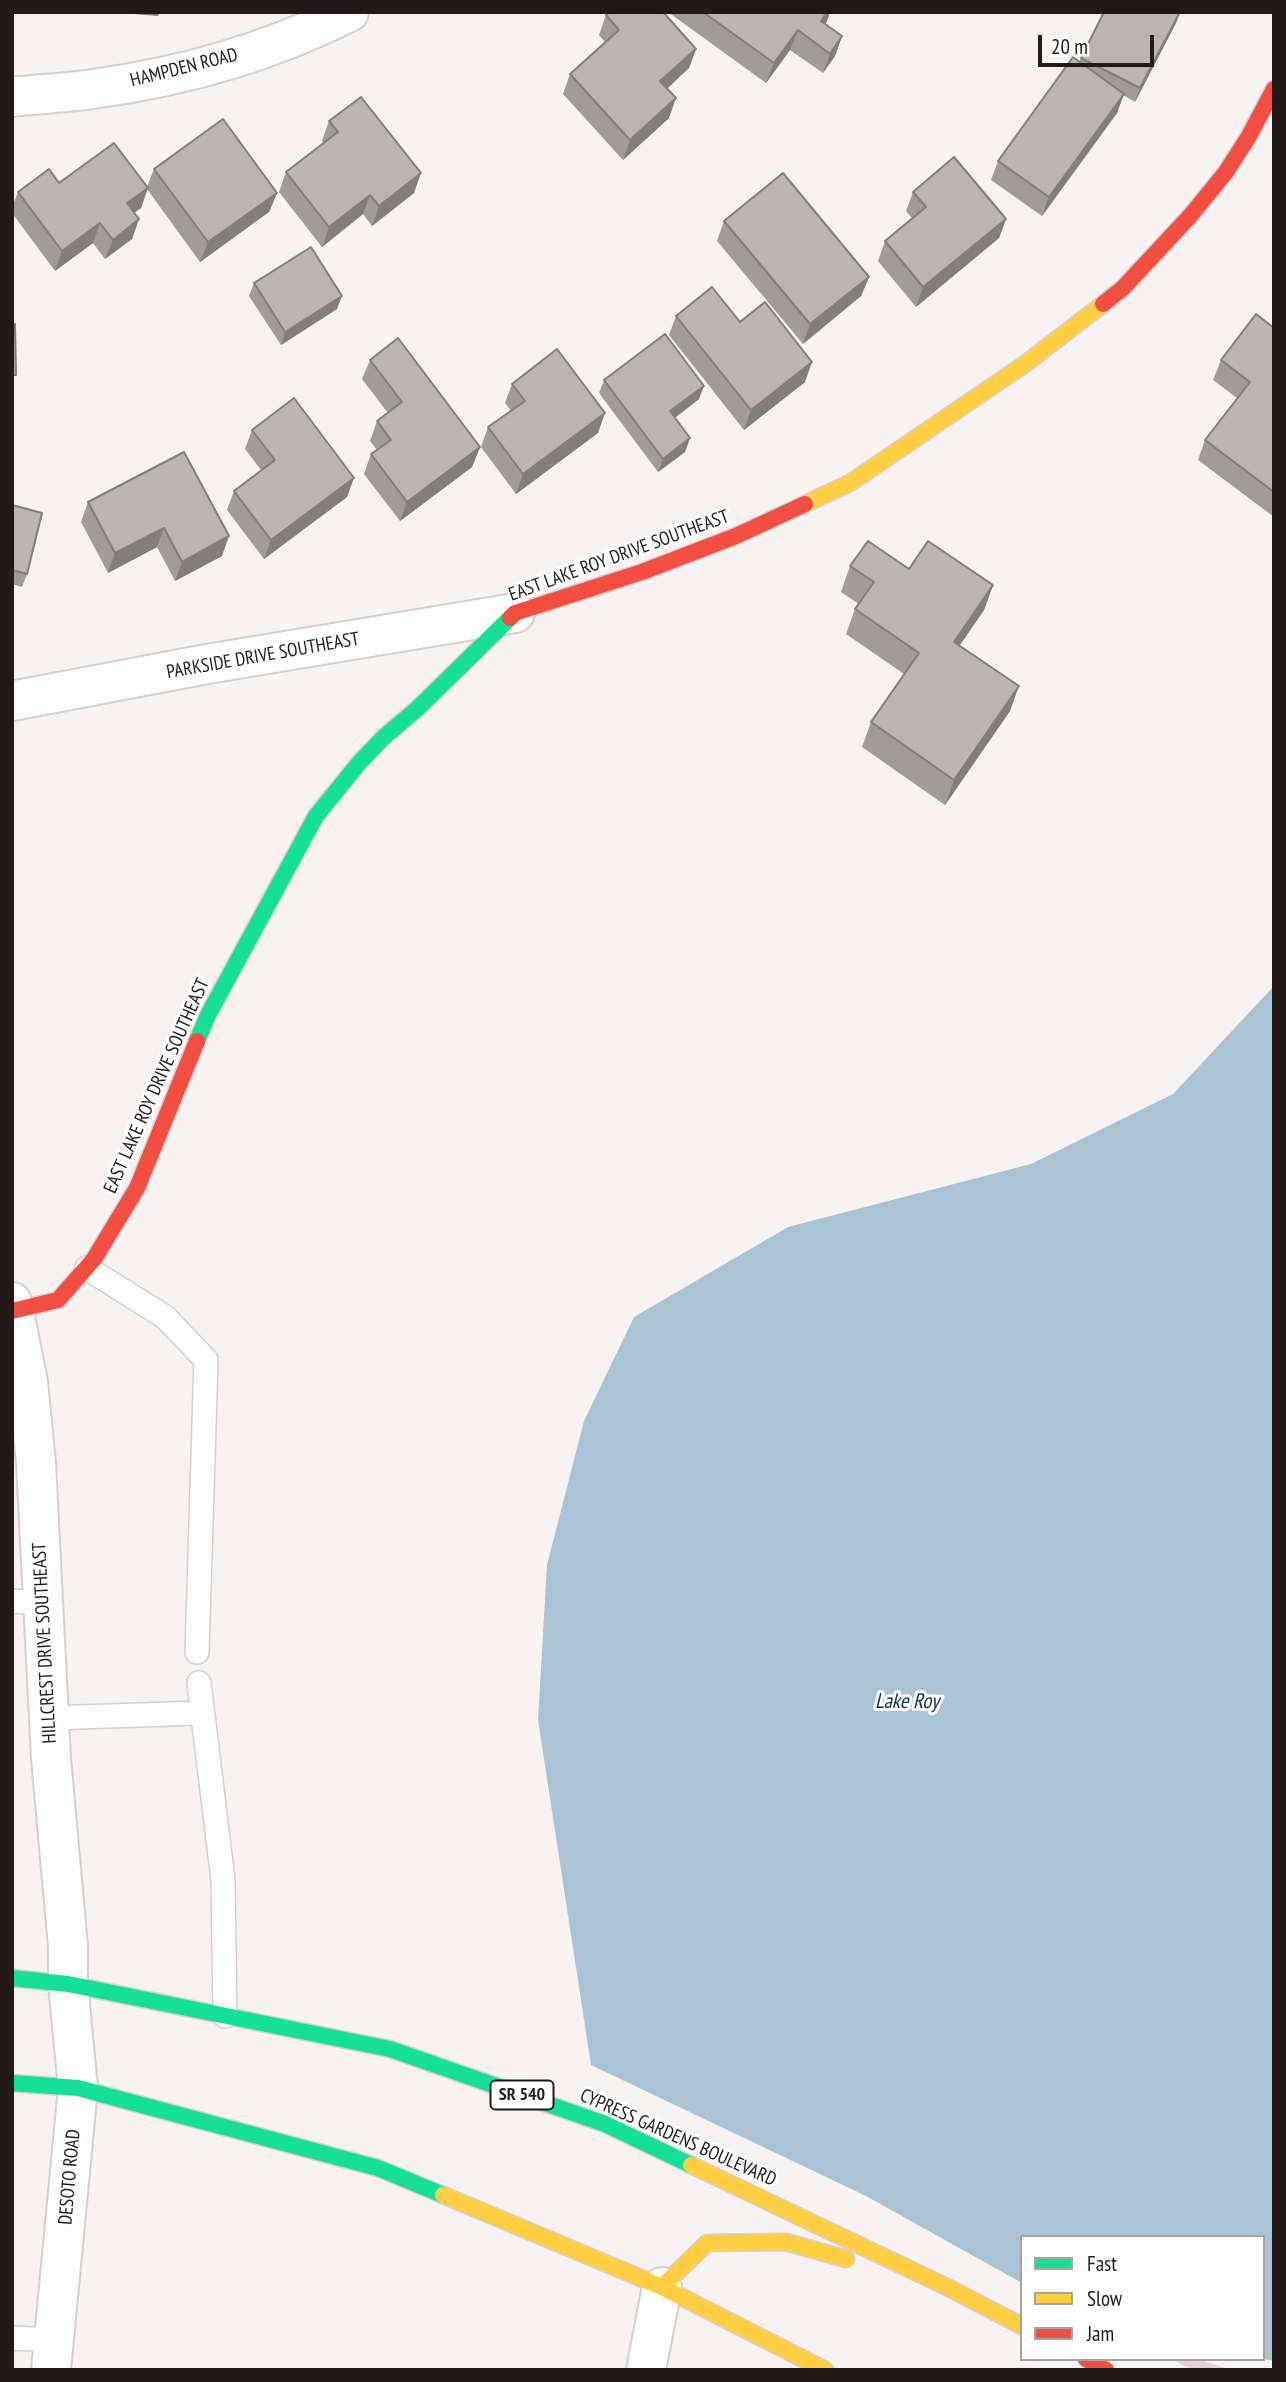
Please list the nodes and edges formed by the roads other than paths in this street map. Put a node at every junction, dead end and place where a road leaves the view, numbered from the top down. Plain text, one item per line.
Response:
1 (349, 12) edge
2 (1274, 89) edge
3 (12, 97) edge
4 (515, 613) junction
5 (12, 701) edge
6 (87, 1268) junction
7 (13, 1308) edge
8 (28, 1602) edge
9 (197, 1652) dead end
10 (199, 1683) dead end
11 (201, 1713) junction
12 (49, 1718) junction
13 (12, 1978) edge
14 (68, 1984) junction
15 (225, 2016) junction
16 (12, 2083) edge
17 (78, 2088) junction
18 (662, 2287) junction
19 (949, 2288) junction
20 (1020, 2325) edge
21 (12, 2338) edge
22 (52, 2355) edge
23 (1090, 2361) edge
24 (646, 2370) edge
25 (825, 2370) edge
26 (1106, 2370) edge

1 - 3 street, HAMPDEN ROAD
2 - 4 main road, EAST LAKE ROY DRIVE SOUTHEAST
4 - 5 street, PARKSIDE DRIVE SOUTHEAST
4 - 6 main road, EAST LAKE ROY DRIVE SOUTHEAST
6 - 7 main road, EAST LAKE ROY DRIVE SOUTHEAST
6 - 9 lane
7 - 8 street, HILLCREST DRIVE SOUTHEAST
8 - 12 street, HILLCREST DRIVE SOUTHEAST
10 - 11 lane
11 - 12 lane
11 - 15 lane
12 - 14 street, HILLCREST DRIVE SOUTHEAST
13 - 14 main road, CYPRESS GARDENS BOULEVARD / SR 540
14 - 15 main road, CYPRESS GARDENS BOULEVARD / SR 540
14 - 17 street, DESOTO ROAD
15 - 19 main road, CYPRESS GARDENS BOULEVARD / SR 540
16 - 17 main road
17 - 18 main road
17 - 22 street, DESOTO ROAD
18 - 19 main road
18 - 24 street
18 - 25 main road
19 - 20 main road, CYPRESS GARDENS BOULEVARD / SR 540
21 - 22 lane
23 - 26 main road

